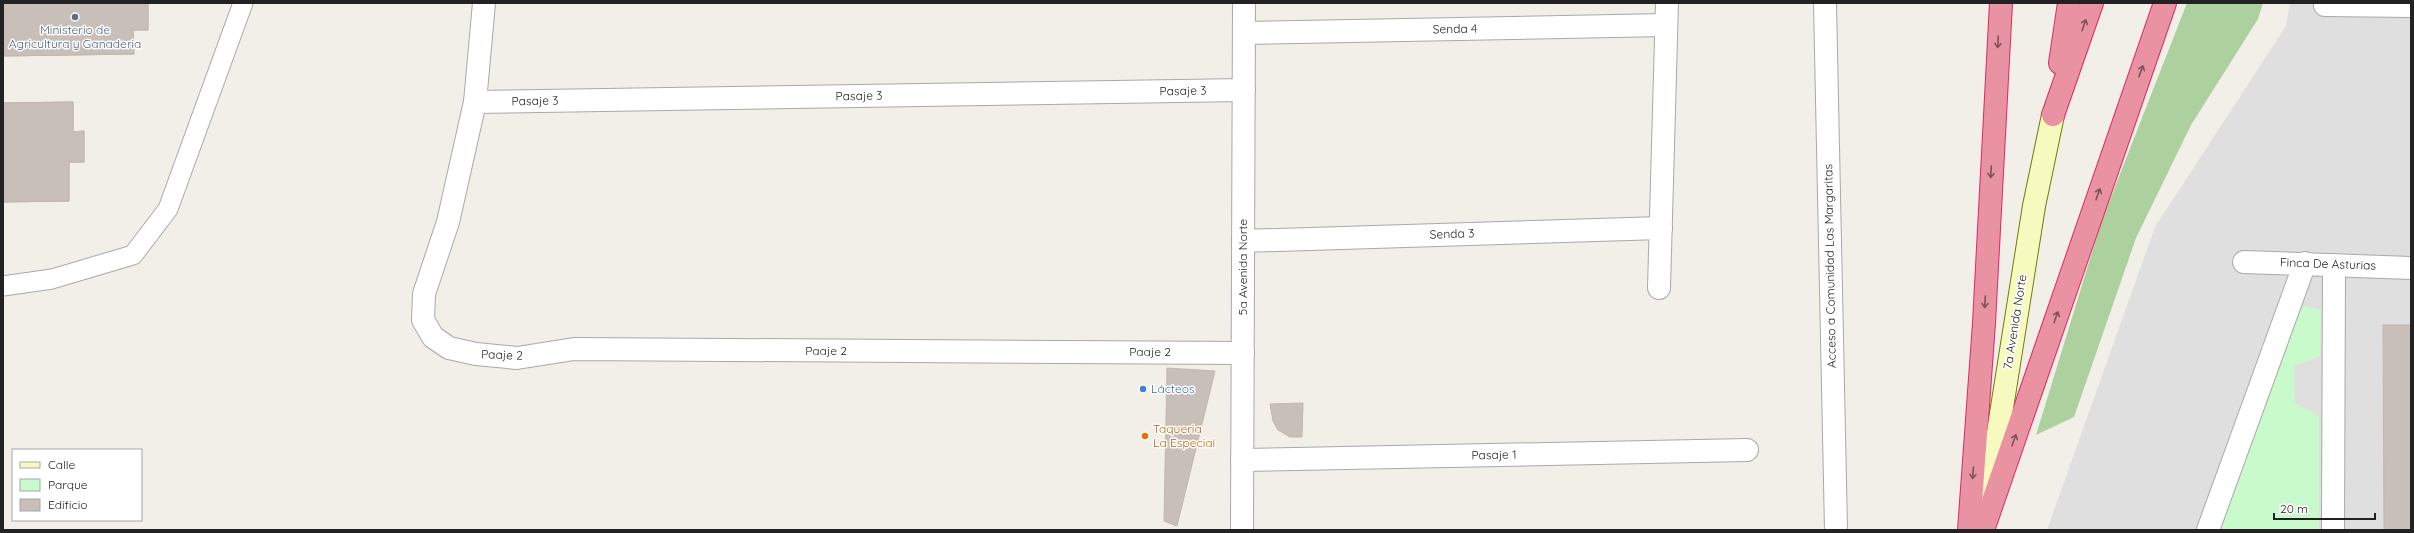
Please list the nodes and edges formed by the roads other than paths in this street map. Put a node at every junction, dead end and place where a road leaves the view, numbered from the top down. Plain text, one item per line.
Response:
1 (243, 3) edge
2 (484, 3) edge
3 (1244, 3) edge
4 (1667, 3) edge
5 (1825, 3) edge
6 (2001, 3) edge
7 (2069, 3) edge
8 (2092, 3) edge
9 (2165, 3) edge
10 (2325, 5) dead end
11 (2411, 6) edge
12 (1666, 25) junction
13 (1244, 33) junction
14 (1244, 90) junction
15 (475, 102) junction
16 (2053, 115) junction
17 (1661, 228) junction
18 (1243, 241) junction
19 (2244, 262) dead end
20 (2305, 263) junction
21 (2334, 264) junction
22 (2411, 268) edge
23 (3, 286) edge
24 (1659, 288) dead end
25 (1243, 353) junction
26 (1747, 450) dead end
27 (1242, 460) junction
28 (1242, 530) edge
29 (1836, 530) edge
30 (1969, 530) edge
31 (1982, 530) edge
32 (2208, 530) edge
33 (2332, 530) edge

1 - 23 lane
2 - 15 street
3 - 13 street, 5a Avenida Norte
4 - 12 street
5 - 29 street, Acceso a Comunidad Las Margaritas
6 -> 30 highway
7 - 16 highway
16 -> 8 highway
31 -> 9 highway
10 - 11 street
12 - 13 street, Senda 4
12 - 17 street
13 - 14 street, 5a Avenida Norte
14 - 15 street, Pasaje 3
14 - 18 street, 5a Avenida Norte
15 - 25 street, Paaje 2
16 - 31 main road, 7a Avenida Norte
17 - 18 street, Senda 3
17 - 24 street
18 - 25 street, 5a Avenida Norte
19 - 20 street, Finca De Asturias
20 - 21 street, Finca De Asturias
20 - 32 street
21 - 22 street, Finca De Asturias
21 - 33 street
25 - 27 street, 5a Avenida Norte
26 - 27 street, Pasaje 1
27 - 28 street, 5a Avenida Norte

